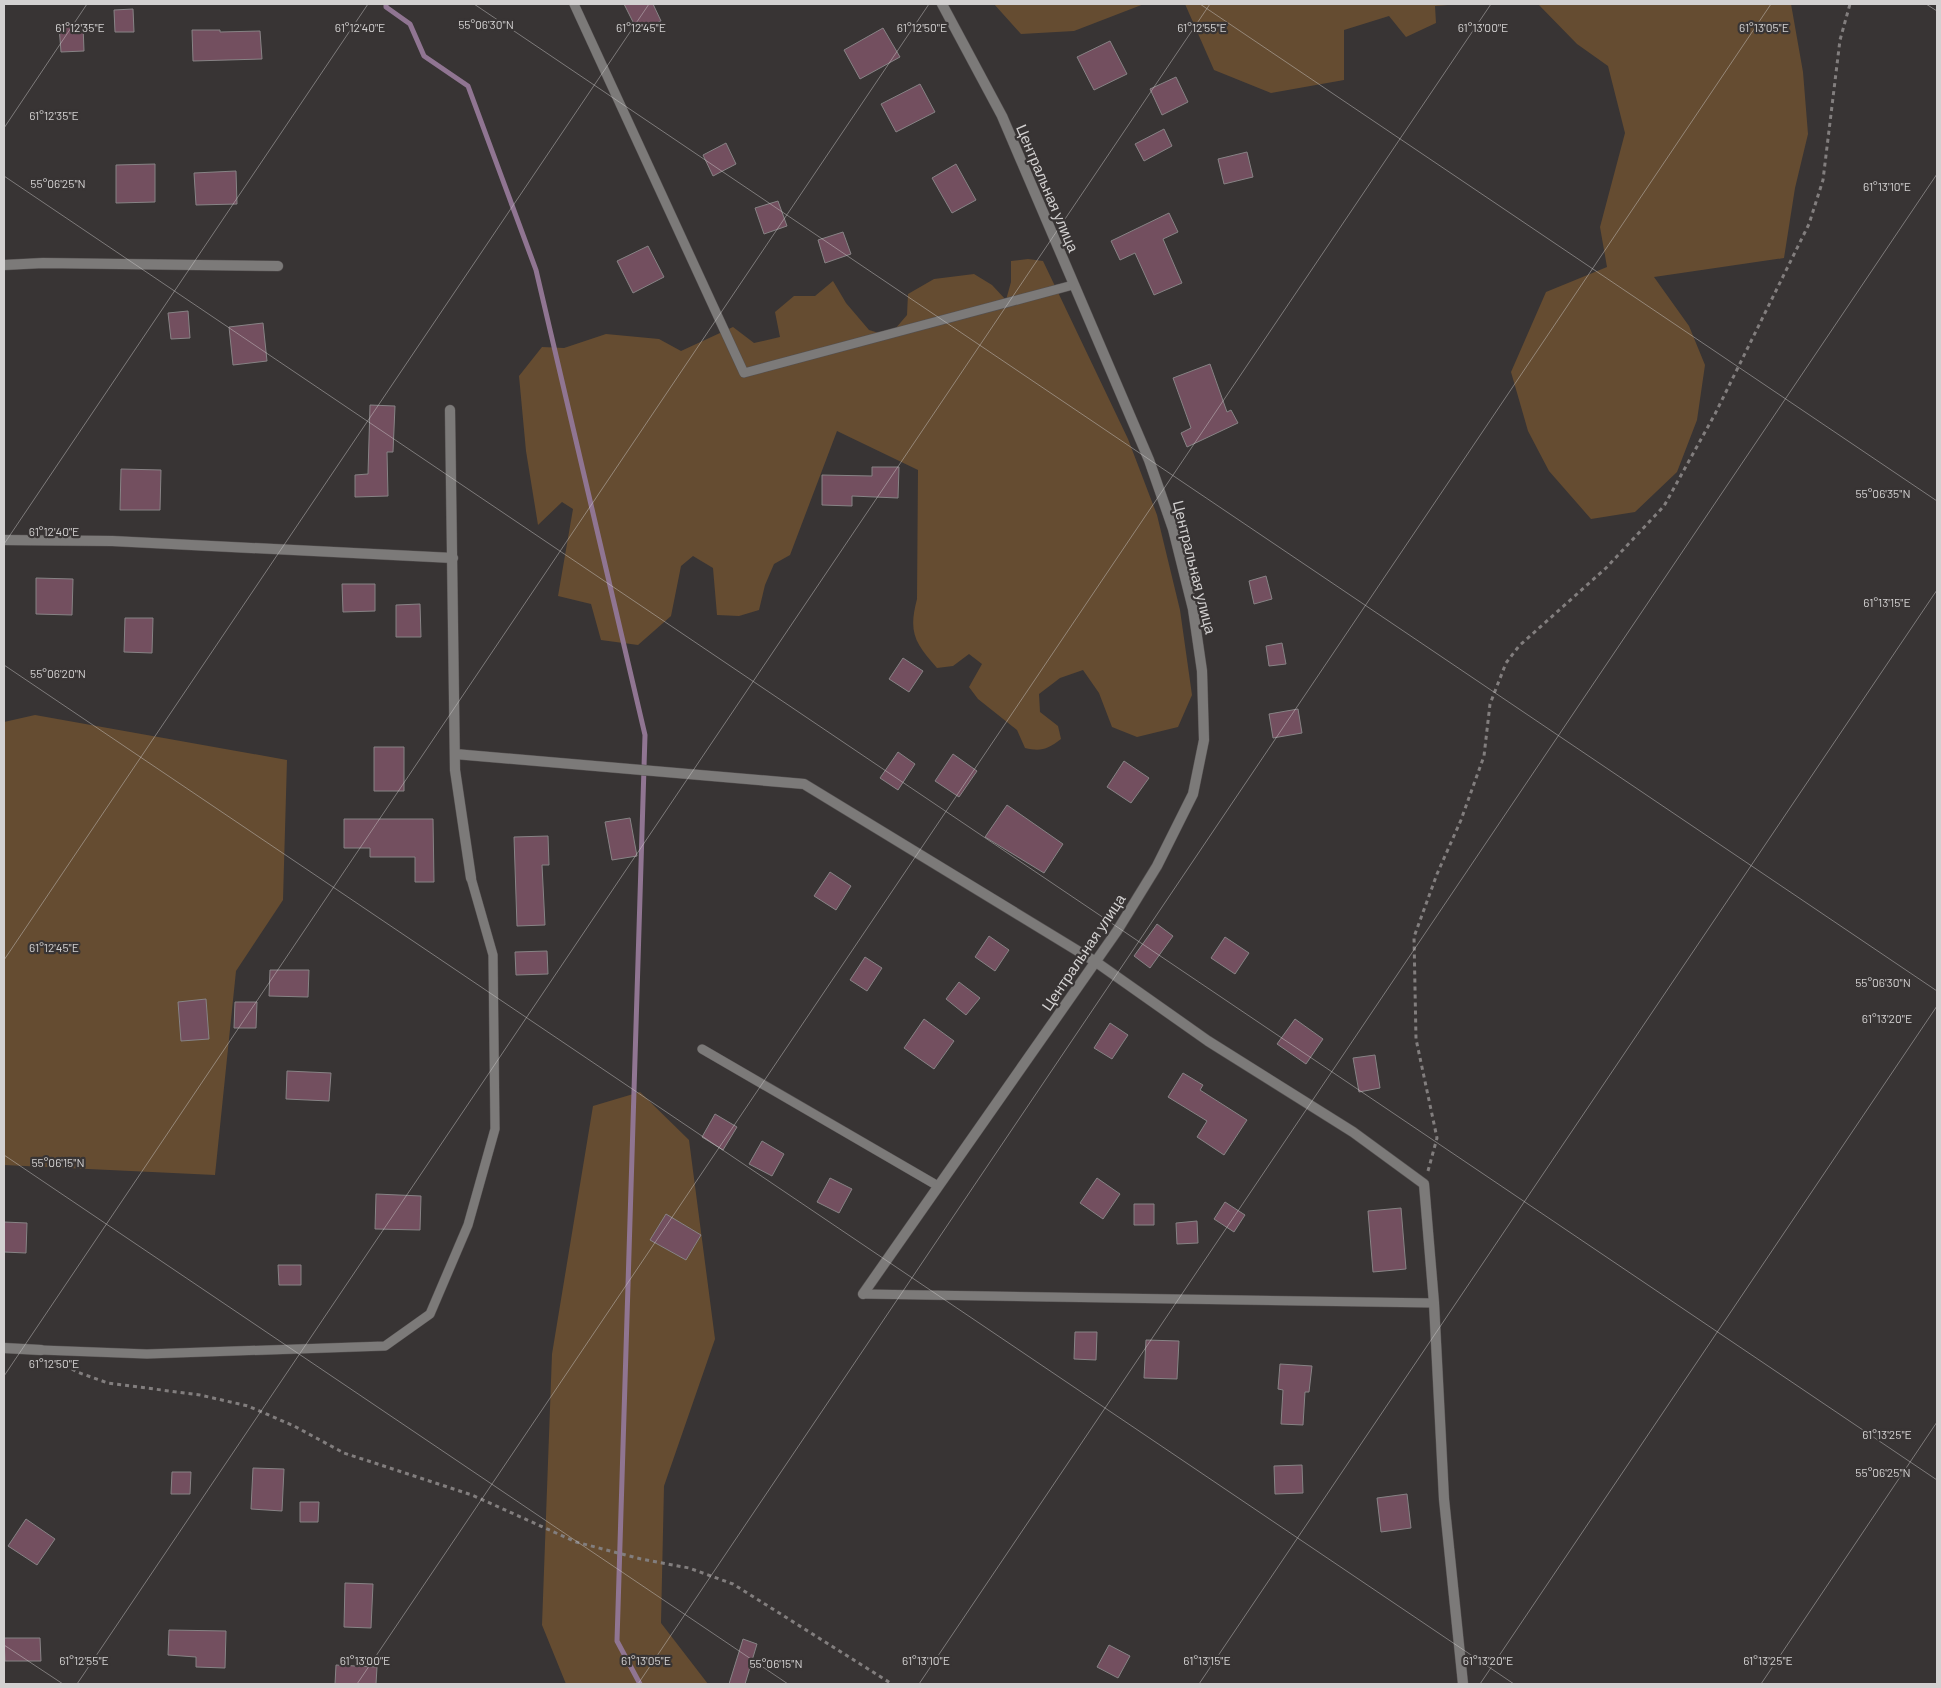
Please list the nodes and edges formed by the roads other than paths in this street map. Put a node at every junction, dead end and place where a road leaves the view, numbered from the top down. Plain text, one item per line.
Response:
1 (574, 4) edge
2 (942, 4) edge
3 (4, 265) edge
4 (278, 266) dead end
5 (1073, 285) junction
6 (450, 410) dead end
7 (4, 540) edge
8 (453, 558) junction
9 (454, 754) junction
10 (471, 878) joint
11 (1096, 962) junction
12 (702, 1049) dead end
13 (938, 1186) junction
14 (862, 1294) joint
15 (1434, 1303) junction
16 (4, 1348) edge
17 (41, 1350) joint
18 (1463, 1684) edge

1 - 5 lane
2 - 5 street, Центральная улица
3 - 4 street
5 - 11 street, Центральная улица
6 - 8 street
7 - 8 street
8 - 9 street
9 - 10 street
9 - 11 street
10 - 17 lane
11 - 13 street, Центральная улица
11 - 15 street
12 - 13 lane
13 - 14 street, Центральная улица
14 - 15 lane
15 - 18 street
16 - 17 street

